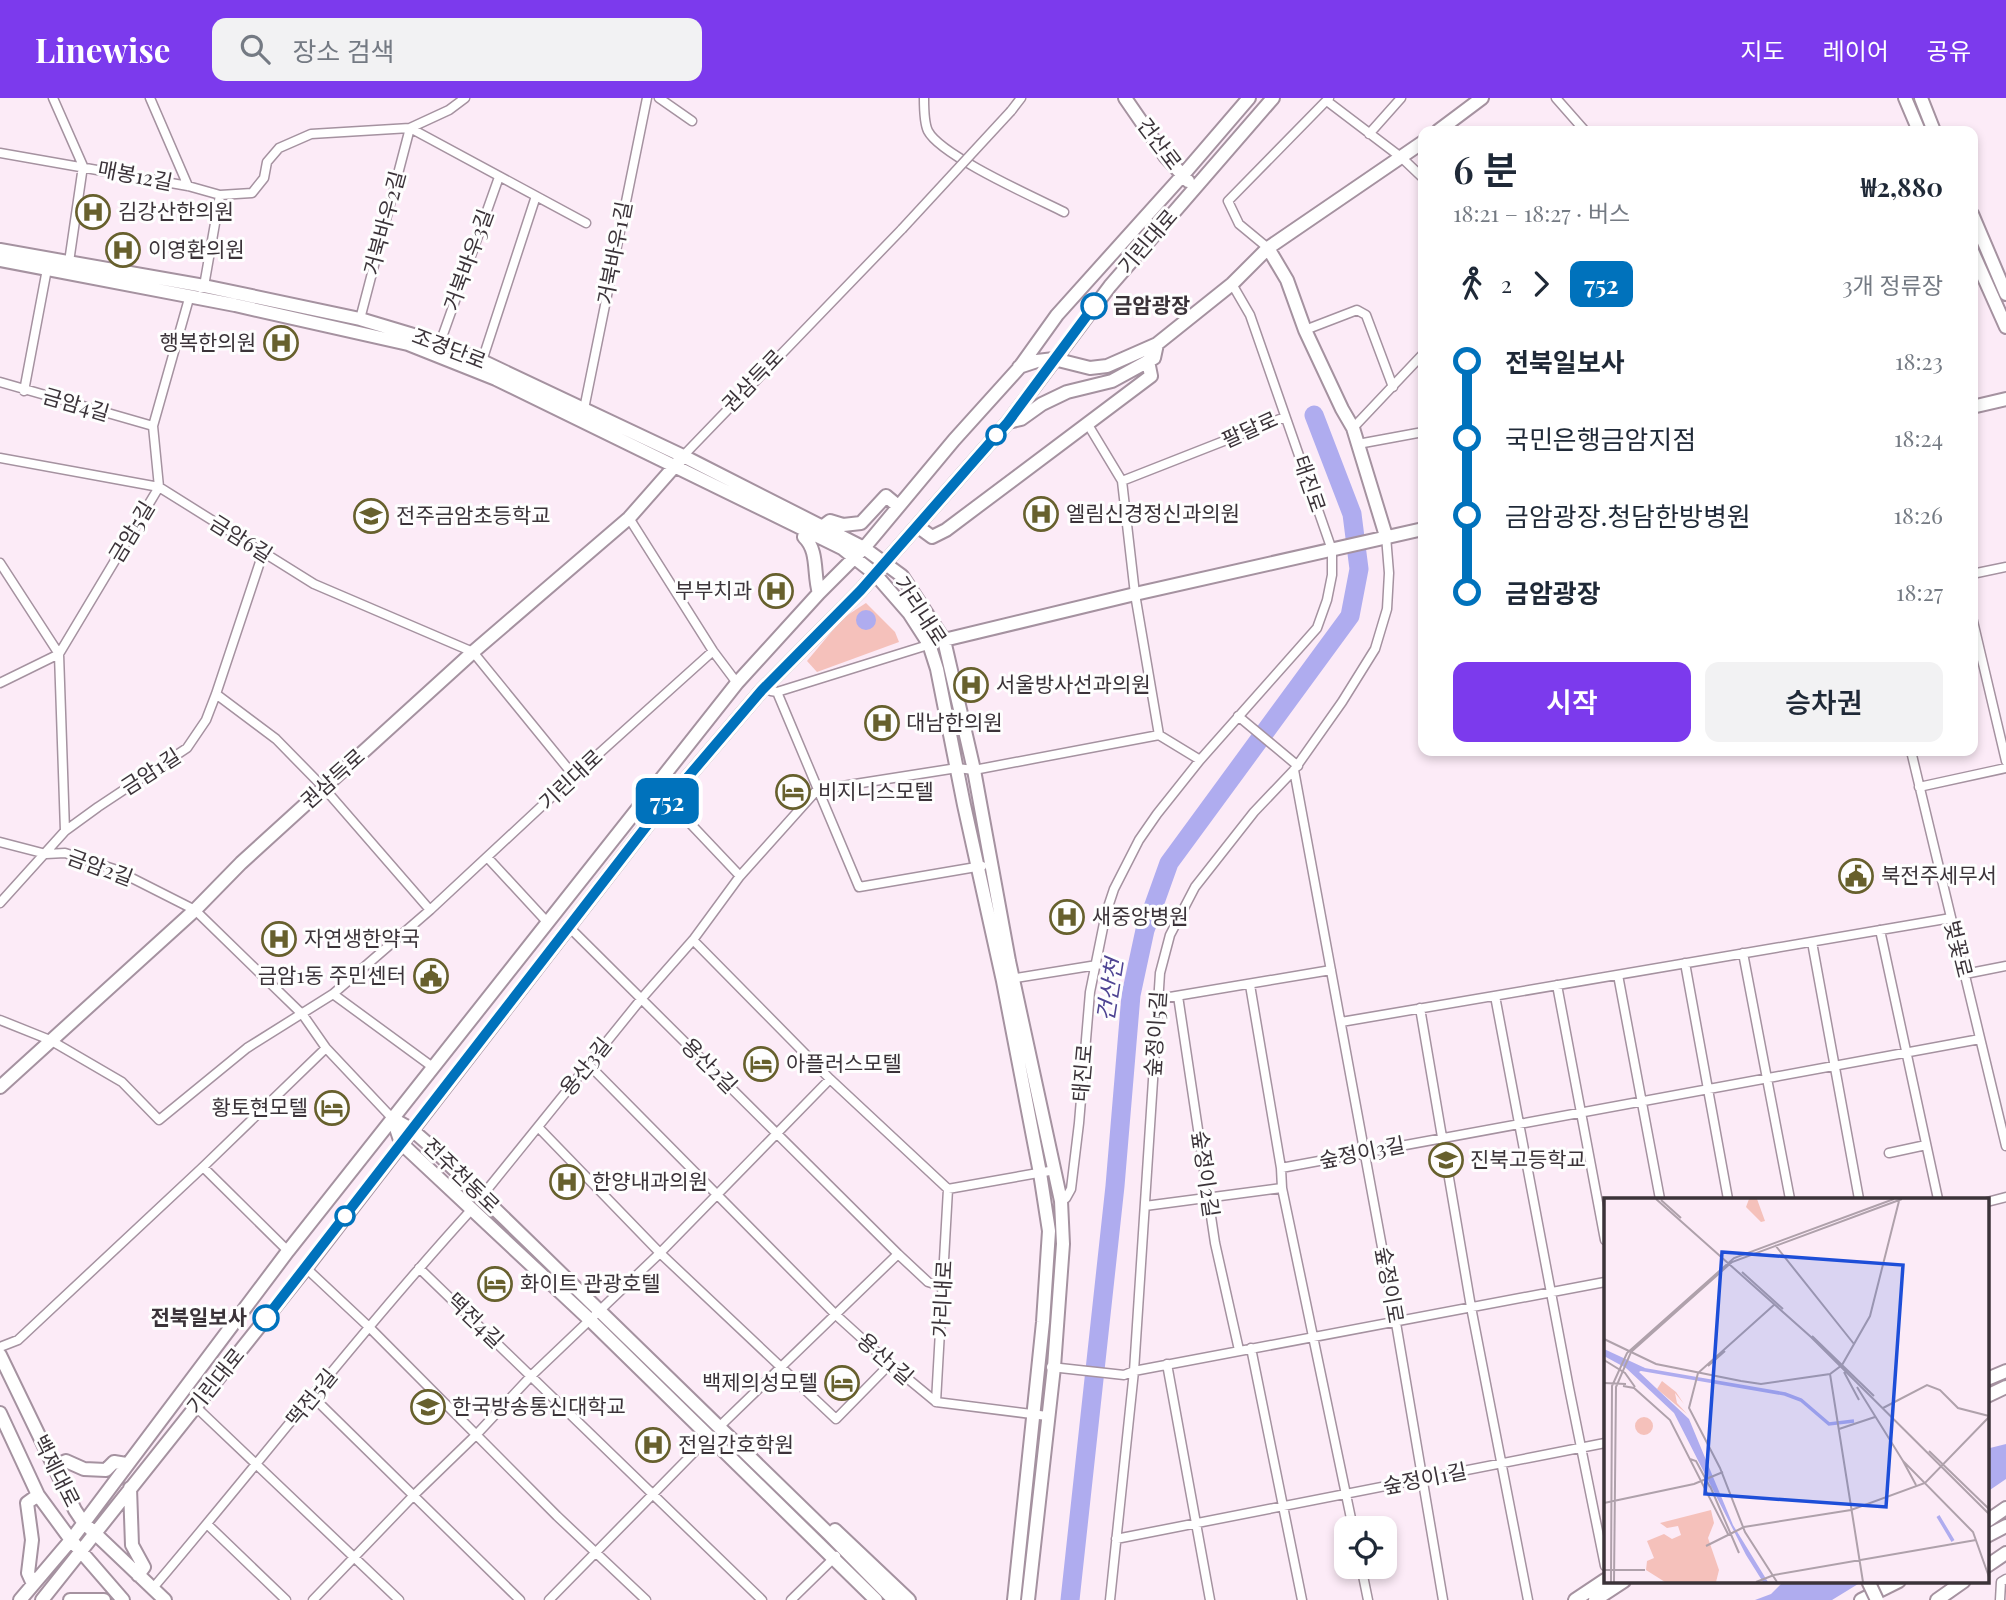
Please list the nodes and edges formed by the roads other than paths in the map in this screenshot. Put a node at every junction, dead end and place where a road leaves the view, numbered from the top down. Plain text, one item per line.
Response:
1 (53, 98) edge
2 (150, 98) edge
3 (465, 98) edge
4 (647, 98) edge
5 (659, 98) edge
6 (924, 98) edge
7 (1021, 98) edge
8 (1126, 98) edge
9 (1249, 98) edge
10 (1273, 98) edge
11 (1401, 98) edge
12 (1482, 98) edge
13 (1556, 98) edge
14 (1905, 98) edge
15 (1921, 98) edge
16 (1328, 100) edge
17 (692, 121) dead end
18 (1445, 126) edge
19 (1581, 126) edge
20 (1917, 126) edge
21 (1932, 126) edge
22 (410, 128) junction
23 (1369, 134) junction
24 (1418, 146) edge
25 (0, 153) edge
26 (1402, 158) junction
27 (83, 166) junction
28 (1418, 173) edge
29 (1182, 176) junction
30 (499, 177) junction
31 (188, 186) junction
32 (1195, 188) junction
33 (220, 195) junction
34 (536, 196) junction
35 (1064, 212) dead end
36 (586, 223) dead end
37 (1978, 228) edge
38 (1268, 248) junction
39 (0, 250) edge
40 (0, 260) edge
41 (69, 261) junction
42 (1978, 264) edge
43 (47, 269) junction
44 (1233, 284) junction
45 (204, 286) junction
46 (2006, 294) edge
47 (189, 296) junction
48 (360, 319) junction
49 (2006, 327) edge
50 (1305, 330) junction
51 (440, 343) junction
52 (1157, 344) junction
53 (1054, 359) junction
54 (1418, 360) edge
55 (482, 361) junction
56 (1148, 361) junction
57 (1019, 368) junction
58 (0, 382) edge
59 (1394, 387) junction
60 (24, 391) junction
61 (2006, 399) edge
62 (1978, 406) edge
63 (584, 409) junction
64 (1285, 417) junction
65 (1008, 422) junction
66 (1087, 423) junction
67 (153, 426) junction
68 (1353, 428) junction
69 (1418, 433) edge
70 (1358, 444) junction
71 (0, 458) edge
72 (679, 461) junction
73 (1122, 481) junction
74 (159, 487) junction
75 (898, 506) junction
76 (629, 518) junction
77 (917, 526) junction
78 (822, 527) junction
79 (806, 530) junction
80 (1418, 530) edge
81 (1381, 538) junction
82 (1337, 549) junction
83 (264, 553) junction
84 (860, 553) junction
85 (0, 563) edge
86 (885, 563) junction
87 (2006, 567) edge
88 (1978, 573) edge
89 (875, 574) junction
90 (819, 593) junction
91 (1135, 594) junction
92 (944, 640) junction
93 (1978, 642) edge
94 (929, 644) junction
95 (713, 651) junction
96 (473, 652) junction
97 (59, 654) junction
98 (0, 683) edge
99 (737, 683) junction
100 (762, 690) junction
101 (777, 692) junction
102 (216, 694) junction
103 (1242, 719) junction
104 (1159, 735) junction
105 (1912, 756) edge
106 (1200, 760) junction
107 (2006, 761) edge
108 (957, 768) junction
109 (1296, 768) junction
110 (2006, 768) edge
111 (974, 770) junction
112 (574, 776) junction
113 (1919, 787) junction
114 (324, 788) junction
115 (817, 790) junction
116 (668, 800) junction
117 (65, 831) junction
118 (0, 842) edge
119 (46, 854) junction
120 (487, 858) junction
121 (992, 864) junction
122 (978, 867) junction
123 (740, 876) junction
124 (0, 903) edge
125 (195, 910) junction
126 (430, 910) junction
127 (1951, 918) junction
128 (548, 923) junction
129 (568, 926) junction
130 (1880, 930) junction
131 (693, 940) junction
132 (1811, 942) junction
133 (1743, 953) junction
134 (1685, 963) junction
135 (1097, 965) junction
136 (2006, 966) edge
137 (1331, 970) junction
138 (1965, 974) junction
139 (1618, 975) junction
140 (1009, 980) junction
141 (1250, 985) junction
142 (1557, 985) junction
143 (333, 994) junction
144 (1178, 996) junction
145 (1495, 996) junction
146 (642, 998) junction
147 (1158, 999) junction
148 (1420, 1009) junction
149 (303, 1015) junction
150 (0, 1020) edge
151 (1341, 1022) junction
152 (1980, 1039) junction
153 (50, 1040) junction
154 (326, 1048) junction
155 (1906, 1053) junction
156 (589, 1065) junction
157 (1835, 1066) junction
158 (433, 1068) junction
159 (1767, 1078) junction
160 (831, 1079) junction
161 (0, 1087) edge
162 (1708, 1089) junction
163 (1643, 1101) junction
164 (1581, 1113) junction
165 (393, 1119) junction
166 (1519, 1124) junction
167 (538, 1127) junction
168 (411, 1129) junction
169 (776, 1133) junction
170 (1443, 1138) junction
171 (401, 1143) junction
172 (1926, 1145) junction
173 (2006, 1146) edge
174 (1365, 1153) junction
175 (1889, 1153) dead end
176 (203, 1167) junction
177 (1281, 1168) junction
178 (1055, 1170) junction
179 (1040, 1173) junction
180 (1282, 1188) junction
181 (948, 1189) junction
182 (482, 1196) junction
183 (717, 1196) junction
184 (1208, 1198) junction
185 (1660, 1198) edge
186 (1728, 1198) edge
187 (1790, 1198) edge
188 (1859, 1198) edge
189 (1938, 1198) edge
190 (2006, 1198) edge
191 (1060, 1201) junction
192 (1988, 1202) edge
193 (1144, 1206) junction
194 (472, 1209) junction
195 (1604, 1234) edge
196 (288, 1251) junction
197 (660, 1253) junction
198 (898, 1254) junction
199 (306, 1268) junction
200 (419, 1268) junction
201 (1604, 1282) edge
202 (944, 1287) junction
203 (1550, 1292) junction
204 (1471, 1307) junction
205 (594, 1315) junction
206 (836, 1315) junction
207 (1396, 1323) junction
208 (369, 1327) junction
209 (1314, 1336) junction
210 (0, 1347) edge
211 (1251, 1348) junction
212 (1239, 1350) junction
213 (0, 1355) edge
214 (890, 1364) junction
215 (1167, 1364) junction
216 (1038, 1366) junction
217 (782, 1368) junction
218 (1058, 1368) junction
219 (1134, 1371) junction
220 (2006, 1371) edge
221 (532, 1375) junction
222 (1988, 1379) edge
223 (2006, 1387) edge
224 (1988, 1396) edge
225 (313, 1397) junction
226 (936, 1402) junction
227 (196, 1407) junction
228 (0, 1413) edge
229 (1033, 1415) junction
230 (1047, 1416) junction
231 (719, 1427) junction
232 (476, 1435) junction
233 (709, 1437) junction
234 (1604, 1443) edge
235 (1582, 1448) junction
236 (126, 1464) junction
237 (258, 1464) junction
238 (1503, 1464) junction
239 (54, 1467) junction
240 (1423, 1479) junction
241 (130, 1488) junction
242 (652, 1493) junction
243 (1348, 1494) junction
244 (38, 1495) junction
245 (414, 1495) junction
246 (1284, 1506) junction
247 (2006, 1508) edge
248 (1351, 1516) edge
249 (811, 1517) junction
250 (1988, 1520) edge
251 (83, 1521) junction
252 (207, 1524) junction
253 (1198, 1524) junction
254 (2006, 1526) edge
255 (94, 1532) junction
256 (1988, 1535) edge
257 (1116, 1539) junction
258 (71, 1540) junction
259 (80, 1550) junction
260 (595, 1551) junction
261 (2006, 1553) edge
262 (838, 1554) junction
263 (354, 1555) junction
264 (1604, 1561) edge
265 (1988, 1565) edge
266 (138, 1575) junction
267 (2006, 1578) edge
268 (1364, 1579) edge
269 (1604, 1581) edge
270 (1622, 1582) edge
271 (1868, 1582) edge
272 (1897, 1582) edge
273 (1963, 1582) edge
274 (33, 1584) junction
275 (153, 1588) junction
276 (20, 1600) edge
277 (42, 1600) edge
278 (70, 1600) edge
279 (104, 1600) edge
280 (122, 1600) edge
281 (165, 1600) edge
282 (286, 1600) edge
283 (313, 1600) edge
284 (399, 1600) edge
285 (520, 1600) edge
286 (549, 1600) edge
287 (646, 1600) edge
288 (762, 1600) edge
289 (791, 1600) edge
290 (876, 1600) edge
291 (894, 1600) edge
292 (909, 1600) edge
293 (1014, 1600) edge
294 (1028, 1600) edge
295 (1110, 1600) edge
296 (1210, 1600) edge
297 (1302, 1600) edge
298 (1368, 1600) edge
299 (1443, 1600) edge
300 (1528, 1600) edge
301 (1575, 1600) edge
302 (1595, 1600) edge
303 (1861, 1600) edge
304 (1877, 1600) edge
305 (1937, 1600) edge
306 (2000, 1600) edge

1 - 27 street, 매봉12길
2 - 31 street
3 - 22 street
4 - 63 street, 거북바우1길
5 - 17 street
6 - 35 street
7 - 72 street, 권삼득로, bridge
8 - 29 street, 건산로
9 - 29 street, 기린대로
10 - 32 street, 기린대로
11 - 23 street
12 - 18 street
13 - 19 street
14 - 20 street
15 - 21 street
16 - 23 street
16 - 38 street
22 - 30 street
22 - 33 street
22 - 48 street, 거북바우2길
23 - 26 street
24 - 26 street
25 - 27 street
26 - 28 street
26 - 38 street
27 - 31 street, 매봉12길
27 - 41 street, 매봉12길
29 - 32 street, 건산로
29 - 57 street, 기린대로
30 - 34 street
30 - 51 street, 거북바우3길
31 - 33 street, 매봉12길
32 - 53 street, 기린대로
33 - 45 street
34 - 36 street
34 - 55 street, 거북바우3길
37 - 46 street
38 - 44 street
38 - 50 street
39 - 41 street, 조경단로
40 - 43 street, 조경단로
41 - 45 street, 조경단로
42 - 49 street
43 - 47 street, 조경단로
43 - 60 street
44 - 52 street
44 - 64 street, 팔달로
45 - 47 street
45 - 48 street, 조경단로
47 - 67 street, 금암5길
47 - 72 street, 조경단로
48 - 51 street, 조경단로
50 - 59 street
50 - 68 street
51 - 55 street, 조경단로
52 - 53 street
52 - 56 street
53 - 57 street
53 - 65 street, 기린대로
54 - 59 street
55 - 63 street, 조경단로
56 - 65 street
56 - 66 street
57 - 75 street, 기린대로
58 - 60 street, 금암4길
59 - 68 street
60 - 67 street, 금암4길
61 - 62 street
63 - 72 street, 조경단로
64 - 73 street, 팔달로
64 - 82 street, 태진로
65 - 77 street, 기린대로
66 - 73 street
66 - 77 street
67 - 74 street, 금암5길
68 - 70 street
69 - 70 street
70 - 81 street
71 - 74 street, 금암6길
72 - 76 street, 권삼득로
72 - 78 street, 조경단로
72 - 79 street, 조경단로
73 - 91 street
74 - 83 street, 금암6길
74 - 97 street, 금암5길
75 - 78 street
75 - 84 street, 기린대로
76 - 95 street
76 - 96 street, 권삼득로
77 - 86 street, 기린대로
78 - 84 street, 조경단로
79 - 84 street, 조경단로
79 - 90 street
80 - 81 street
81 - 82 street
81 - 109 street, 숲정이5길
82 - 91 street
82 - 103 street, 태진로
83 - 96 street, 금암6길
83 - 102 street, 금암1길
84 - 86 street, 가리내로
84 - 89 street, 가리내로
84 - 90 street, 기린대로
85 - 97 street
86 - 89 street, 기린대로
86 - 92 street, 가리내로
87 - 88 street
89 - 94 street, 가리내로
89 - 100 street, 기린대로
90 - 99 street, 기린대로
91 - 92 street
91 - 104 street
92 - 94 street
92 - 111 street, 가리내로
93 - 107 street
94 - 101 street
94 - 108 street, 가리내로
95 - 99 street
95 - 112 street, 기린대로
96 - 112 street
96 - 114 street, 권삼득로
97 - 98 street
97 - 117 street
99 - 128 street, 기린대로
100 - 101 street
100 - 116 street, 기린대로
101 - 115 street
102 - 114 street
102 - 117 street, 금암1길
103 - 106 street, 태진로
103 - 109 street
104 - 106 street
104 - 111 street
105 - 113 street, 벚꽃로
106 - 135 street, 태진로
108 - 111 street
108 - 115 street
108 - 122 street, 가리내로
109 - 137 street, 숲정이로
109 - 147 street, 숲정이5길
110 - 113 street
111 - 121 street, 가리내로
112 - 120 street, 기린대로
113 - 127 street, 벚꽃로
114 - 125 street, 권삼득로
114 - 126 street
115 - 122 street
115 - 123 street, 용산3길
116 - 123 street
116 - 129 street, 기린대로
117 - 119 street
118 - 119 street, 금암2길
119 - 124 street
119 - 125 street, 금암2길
120 - 126 street, 기린대로
120 - 128 street
121 - 122 street
121 - 140 street, 가리내로
122 - 140 street, 가리내로
123 - 131 street, 용산3길
125 - 149 street
125 - 153 street, 권삼득로
126 - 143 street, 기린대로
127 - 130 street
127 - 138 street, 벚꽃로
128 - 158 street, 기린대로
129 - 146 street
129 - 168 street, 기린대로
130 - 132 street
130 - 155 street
131 - 146 street, 용산3길
131 - 160 street
132 - 133 street
132 - 157 street
133 - 134 street
133 - 159 street
134 - 139 street
134 - 162 street
135 - 140 street
135 - 191 street, 태진로
136 - 138 street
137 - 141 street
137 - 151 street, 숲정이로
138 - 152 street, 벚꽃로
139 - 142 street
139 - 163 street
140 - 178 street, 가리내로
140 - 179 street, 가리내로
141 - 144 street
141 - 177 street
142 - 145 street
142 - 164 street
143 - 149 street, 기린대로
143 - 158 street
144 - 147 street
144 - 184 street, 숲정이2길
145 - 148 street
145 - 166 street
146 - 156 street, 용산3길
146 - 169 street, 용산2길
147 - 193 street, 숲정이5길
148 - 151 street
148 - 170 street
149 - 153 street, 기린대로
149 - 154 street
150 - 153 street
151 - 174 street, 숲정이로
152 - 155 street, 숲정이3길
152 - 173 street, 벚꽃로
153 - 161 street, 권삼득로
154 - 165 street
154 - 176 street
155 - 157 street, 숲정이3길
155 - 172 street
156 - 167 street, 용산3길
156 - 183 street
157 - 159 street, 숲정이3길
157 - 188 street
158 - 165 street, 기린대로
159 - 162 street, 숲정이3길
159 - 187 street
160 - 169 street
160 - 181 street
162 - 163 street, 숲정이3길
162 - 186 street
163 - 164 street, 숲정이3길
163 - 185 street
164 - 166 street, 숲정이3길
164 - 195 street
165 - 168 street, 전주천동로
165 - 171 street, 전주천동로
165 - 196 street, 기린대로
166 - 170 street, 숲정이3길
166 - 203 street
167 - 182 street, 용산3길
167 - 197 street
168 - 171 street, 기린대로
168 - 182 street, 전주천동로
169 - 183 street
169 - 198 street, 용산2길
170 - 174 street, 숲정이3길
170 - 204 street
171 - 194 street, 전주천동로
171 - 199 street, 기린대로
172 - 175 street
172 - 189 street
174 - 177 street, 숲정이3길
174 - 207 street, 숲정이로
176 - 196 street
176 - 210 street
177 - 180 street
178 - 179 street
178 - 191 street, 가리내로
179 - 181 street
179 - 216 street, 가리내로
180 - 184 street
180 - 209 street
181 - 202 street, 가리내로
182 - 205 street, 전주천동로
183 - 197 street
183 - 206 street, 용산1길
184 - 193 street
184 - 212 street, 숲정이2길
190 - 192 street
191 - 218 street, 가리내로
193 - 219 street, 숲정이5길
194 - 200 street, 떡전5길
194 - 205 street, 전주천동로
196 - 236 street, 기린대로
197 - 205 street
197 - 217 street
198 - 202 street
198 - 206 street
199 - 208 street
199 - 227 street, 기린대로
200 - 208 street, 떡전5길
200 - 221 street, 떡전4길
201 - 203 street
202 - 226 street, 가리내로
203 - 204 street
203 - 235 street
204 - 207 street
204 - 238 street
205 - 221 street
205 - 231 street, 전주천동로
205 - 233 street, 전주천동로
206 - 214 street, 용산1길
206 - 217 street
207 - 209 street
207 - 240 street, 숲정이로
208 - 225 street, 떡전5길
208 - 232 street
209 - 211 street
209 - 243 street
211 - 212 street
211 - 246 street
212 - 215 street
213 - 239 street, 백제대로
214 - 217 street
214 - 226 street, 용산1길
215 - 219 street
215 - 253 street
216 - 218 street
216 - 229 street, 가리내로
217 - 231 street
218 - 219 street
218 - 230 street, 가리내로
219 - 257 street, 숲정이5길
220 - 222 street
221 - 232 street
221 - 242 street, 떡전4길
223 - 224 street
225 - 237 street, 떡전5길
225 - 245 street
226 - 229 street
227 - 237 street
227 - 241 street, 기린대로
228 - 244 street, 백제대로
229 - 230 street
229 - 293 street, 가리내로
230 - 294 street, 가리내로
231 - 249 street, 전주천동로
232 - 245 street
232 - 260 street
233 - 242 street
233 - 262 street, 전주천동로
234 - 235 street, 숲정이1길
235 - 238 street, 숲정이1길
235 - 264 street
236 - 239 street
236 - 251 street, 기린대로
237 - 252 street, 떡전5길
237 - 263 street
238 - 240 street, 숲정이1길
238 - 300 street
239 - 251 street, 백제대로
240 - 243 street, 숲정이1길
240 - 299 street, 숲정이로
241 - 255 street, 기린대로
241 - 266 street
242 - 260 street
242 - 288 street, 떡전4길
243 - 246 street, 숲정이1길
243 - 248 street
244 - 258 street, 백제대로
244 - 274 street
245 - 263 street
245 - 285 street
246 - 253 street, 숲정이1길
246 - 297 street
247 - 250 street
249 - 262 street, 전주천동로
249 - 292 street
251 - 255 street, 백제대로
251 - 258 street, 기린대로
252 - 275 street, 떡전5길
252 - 282 street
253 - 257 street, 숲정이1길
253 - 296 street
254 - 256 street
255 - 259 street, 기린대로
255 - 266 street, 백제대로
257 - 295 street, 숲정이5길
258 - 259 street, 백제대로
258 - 274 street, 기린대로
259 - 277 street, 기린대로
259 - 280 street, 백제대로
260 - 286 street
260 - 287 street
261 - 265 street
262 - 289 street
262 - 290 street, 전주천동로
262 - 291 street, 전주천동로
263 - 283 street
263 - 284 street
266 - 275 street, 백제대로
267 - 306 street
268 - 298 street
269 - 301 street
270 - 302 street
271 - 304 street, bridge
272 - 303 street
273 - 305 street
274 - 276 street, 기린대로
275 - 281 street, 백제대로
278 - 279 street

